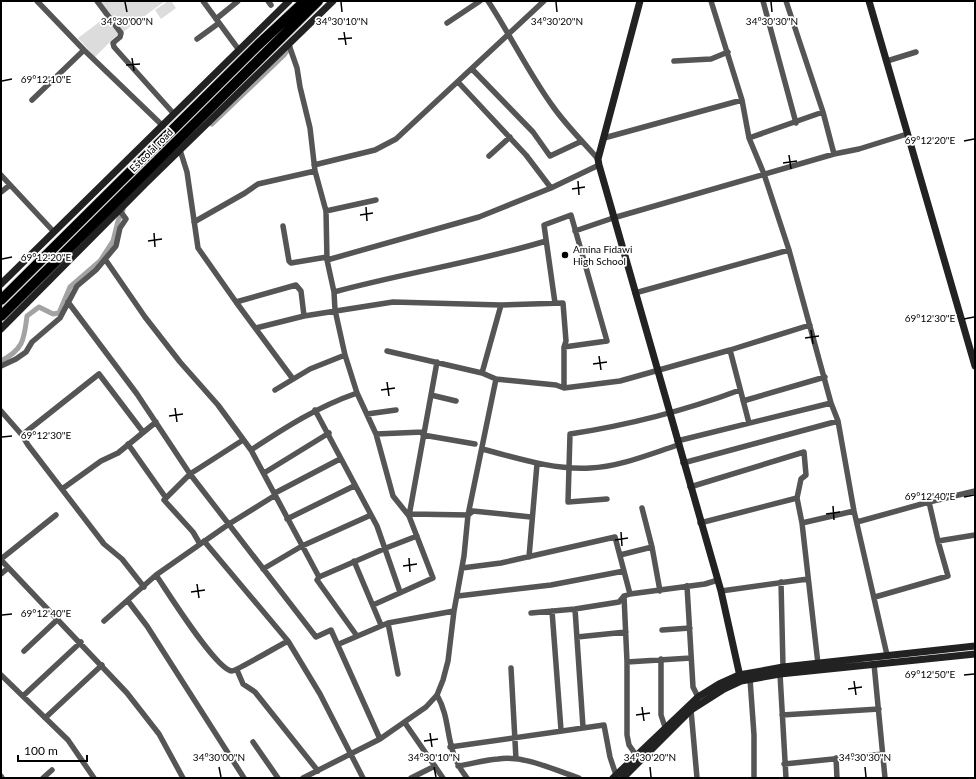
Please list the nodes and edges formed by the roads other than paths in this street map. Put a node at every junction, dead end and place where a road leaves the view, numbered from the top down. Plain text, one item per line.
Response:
1 (37, 1) edge
2 (97, 1) edge
3 (203, 1) edge
4 (289, 1) edge
5 (318, 1) edge
6 (333, 1) edge
7 (480, 1) edge
8 (488, 1) edge
9 (544, 1) edge
10 (640, 1) edge
11 (711, 1) edge
12 (763, 1) edge
13 (786, 1) edge
14 (869, 1) edge
15 (235, 2) edge
16 (305, 5) edge
17 (218, 21) junction
18 (447, 23) dead end
19 (510, 34) junction
20 (197, 39) dead end
21 (290, 48) junction
22 (84, 50) junction
23 (239, 50) junction
24 (728, 52) junction
25 (916, 52) dead end
26 (674, 61) dead end
27 (886, 61) junction
28 (472, 69) junction
29 (458, 82) junction
30 (32, 100) dead end
31 (742, 100) junction
32 (823, 112) junction
33 (174, 114) junction
34 (796, 123) junction
35 (163, 126) junction
36 (907, 134) junction
37 (510, 137) junction
38 (604, 138) junction
39 (749, 138) junction
40 (582, 141) junction
41 (181, 152) junction
42 (834, 154) junction
43 (489, 156) dead end
44 (598, 162) junction
45 (315, 168) junction
46 (764, 174) junction
47 (1, 175) edge
48 (10, 184) junction
49 (551, 188) junction
50 (1, 192) edge
51 (376, 200) dead end
52 (326, 211) junction
53 (122, 214) junction
54 (613, 218) junction
55 (194, 222) junction
56 (283, 226) dead end
57 (575, 231) junction
58 (54, 232) junction
59 (62, 240) junction
60 (546, 241) junction
61 (70, 248) junction
62 (789, 250) junction
63 (327, 258) junction
64 (105, 260) junction
65 (1, 284) edge
66 (334, 292) junction
67 (635, 293) junction
68 (1, 300) edge
69 (68, 302) junction
70 (236, 302) junction
71 (555, 303) junction
72 (501, 305) junction
73 (335, 310) junction
74 (1, 316) edge
75 (304, 316) junction
76 (810, 325) junction
77 (256, 328) junction
78 (1, 329) edge
79 (564, 347) junction
80 (972, 348) edge
81 (387, 350) dead end
82 (730, 350) junction
83 (345, 355) junction
84 (436, 362) junction
85 (1, 366) edge
86 (975, 366) edge
87 (656, 370) junction
88 (482, 373) junction
89 (825, 377) junction
90 (293, 379) junction
91 (496, 379) junction
92 (564, 388) junction
93 (275, 390) dead end
94 (740, 390) junction
95 (357, 393) junction
96 (431, 395) junction
97 (456, 401) dead end
98 (743, 401) junction
99 (831, 403) junction
100 (315, 410) junction
101 (396, 410) dead end
102 (1, 411) edge
103 (669, 412) junction
104 (367, 414) junction
105 (838, 421) junction
106 (156, 422) junction
107 (749, 423) junction
108 (143, 432) junction
109 (329, 433) junction
110 (376, 434) junction
111 (423, 434) junction
112 (22, 435) junction
113 (243, 440) junction
114 (678, 443) junction
115 (128, 444) junction
116 (475, 444) dead end
117 (482, 449) junction
118 (251, 450) junction
119 (340, 459) junction
120 (683, 463) junction
121 (537, 464) junction
122 (569, 467) junction
123 (264, 473) junction
124 (190, 474) junction
125 (354, 486) junction
126 (690, 487) junction
127 (62, 489) junction
128 (975, 491) edge
129 (274, 494) junction
130 (166, 498) junction
131 (798, 498) junction
132 (607, 499) dead end
133 (929, 502) junction
134 (642, 508) dead end
135 (854, 511) junction
136 (56, 515) dead end
137 (370, 515) junction
138 (410, 515) junction
139 (468, 515) junction
140 (531, 517) junction
141 (287, 519) junction
142 (802, 522) junction
143 (857, 522) junction
144 (700, 523) junction
145 (229, 524) junction
146 (975, 535) edge
147 (417, 536) junction
148 (938, 541) junction
149 (202, 542) junction
150 (302, 546) junction
151 (652, 547) junction
152 (386, 548) junction
153 (620, 555) junction
154 (529, 557) junction
155 (1, 559) edge
156 (354, 561) junction
157 (8, 568) junction
158 (462, 568) junction
159 (263, 570) junction
160 (624, 571) junction
161 (1, 574) edge
162 (156, 575) junction
163 (319, 577) junction
164 (808, 579) junction
165 (718, 580) junction
166 (781, 582) junction
167 (687, 586) junction
168 (144, 587) junction
169 (721, 590) junction
170 (660, 591) junction
171 (400, 592) junction
172 (630, 594) junction
173 (458, 596) junction
174 (624, 596) junction
175 (875, 597) junction
176 (128, 601) junction
177 (373, 605) junction
178 (575, 609) junction
179 (454, 611) junction
180 (552, 611) junction
181 (531, 613) dead end
182 (58, 619) junction
183 (104, 621) dead end
184 (388, 623) junction
185 (381, 625) junction
186 (690, 628) junction
187 (662, 630) dead end
188 (626, 632) junction
189 (357, 636) junction
190 (577, 637) junction
191 (288, 641) junction
192 (81, 642) junction
193 (339, 644) junction
194 (975, 646) edge
195 (24, 651) dead end
196 (975, 654) edge
197 (887, 655) junction
198 (691, 658) junction
199 (661, 659) junction
200 (627, 662) junction
201 (818, 664) junction
202 (874, 664) junction
203 (102, 665) junction
204 (511, 668) dead end
205 (237, 670) junction
206 (781, 670) junction
207 (398, 674) dead end
208 (1, 675) edge
209 (740, 678) junction
210 (750, 679) junction
211 (437, 695) junction
212 (23, 696) junction
213 (698, 697) junction
214 (879, 709) junction
215 (691, 710) junction
216 (782, 715) junction
217 (45, 718) junction
218 (405, 723) junction
219 (583, 727) junction
220 (666, 727) junction
221 (561, 730) junction
222 (515, 738) junction
223 (380, 739) junction
224 (253, 742) dead end
225 (450, 747) junction
226 (351, 753) junction
227 (883, 754) junction
228 (636, 755) junction
229 (836, 758) junction
230 (516, 759) junction
231 (784, 764) junction
232 (435, 766) junction
233 (458, 766) junction
234 (52, 770) dead end
235 (318, 771) junction
236 (617, 777) edge
237 (43, 778) edge
238 (94, 778) edge
239 (183, 778) edge
240 (244, 778) edge
241 (278, 778) edge
242 (303, 778) edge
243 (363, 778) edge
244 (411, 778) edge
245 (443, 778) edge
246 (467, 778) edge
247 (579, 778) edge
248 (696, 778) edge
249 (754, 778) edge
250 (786, 778) edge
251 (837, 778) edge
252 (885, 778) edge

1 - 22 street
2 - 33 street
3 - 17 street
4 - 23 street
5 - 16 highway, Esteolal road
6 - 21 street
7 - 18 street
8 - 19 street
9 - 19 street
10 - 38 street
11 - 24 street
12 - 34 street
13 - 32 street
14 - 27 street
15 - 17 street
16 - 59 highway, Esteolal road
16 - 61 highway, Esteolal road
17 - 20 street
17 - 23 street
19 - 28 street
19 - 40 street
21 - 41 street
21 - 45 street
22 - 30 street
22 - 35 street
23 - 33 street
24 - 26 street
24 - 31 street
25 - 27 street
27 - 36 street
28 - 29 street
28 - 40 street
29 - 37 street
29 - 45 street
31 - 38 street
31 - 39 street
32 - 34 street
32 - 42 street
33 - 35 street
34 - 39 street
35 - 58 street
36 - 42 street
36 - 80 street
37 - 43 street
37 - 49 street
38 - 44 street
39 - 46 street
40 - 44 street
41 - 53 street
41 - 55 street
42 - 46 street
44 - 49 street
44 - 54 street
45 - 52 street
45 - 55 street
46 - 54 street
46 - 62 street
47 - 48 street
48 - 50 street
48 - 58 street
49 - 63 street
51 - 52 street
52 - 63 street
53 - 64 street
53 - 78 street
54 - 57 street
54 - 67 street
55 - 70 street
56 - 63 street
57 - 60 street
57 - 79 street
58 - 65 street
59 - 61 highway
59 - 68 highway, Esteolal road
60 - 66 street
60 - 71 street
61 - 74 highway, Esteolal road
62 - 67 street
62 - 76 street
63 - 66 street
64 - 69 street
64 - 113 street
66 - 73 street
67 - 87 street
69 - 85 street
69 - 106 street
70 - 75 street
70 - 77 street
71 - 72 street
71 - 79 street
72 - 73 street
72 - 88 street
73 - 75 street
73 - 83 street
75 - 77 street
76 - 82 street
76 - 89 street
77 - 90 street
79 - 92 street
80 - 86 street
81 - 84 street
82 - 87 street
82 - 94 street
83 - 90 street
83 - 95 street
84 - 88 street
84 - 96 street
87 - 92 street
87 - 103 street
88 - 91 street
89 - 98 street
89 - 99 street
90 - 93 street
91 - 92 street
91 - 117 street
94 - 98 street
94 - 103 street
95 - 100 street
95 - 104 street
96 - 97 street
96 - 111 street
98 - 107 street
99 - 105 street
99 - 107 street
100 - 109 street
100 - 118 street
101 - 104 street
102 - 112 street
103 - 114 street
103 - 122 street
104 - 110 street
105 - 120 street
105 - 135 street
106 - 108 street
106 - 124 street
107 - 114 street
108 - 112 street
108 - 115 street
109 - 119 street
109 - 123 street
110 - 111 street
110 - 138 street
111 - 116 street
111 - 138 street
112 - 127 street
113 - 118 street
113 - 124 street
114 - 120 street
114 - 122 street
115 - 127 street
115 - 130 street
117 - 121 street
117 - 139 street
118 - 123 street
119 - 125 street
119 - 129 street
120 - 126 street
121 - 122 street
121 - 140 street
122 - 132 street
123 - 129 street
124 - 130 street
124 - 145 street
125 - 137 street
125 - 141 street
126 - 131 street
126 - 144 street
127 - 168 street
128 - 133 street
129 - 141 street
129 - 145 street
130 - 149 street
131 - 142 street
131 - 144 street
133 - 143 street
133 - 148 street
134 - 151 street
135 - 142 street
135 - 143 street
136 - 155 street
137 - 150 street
137 - 152 street
138 - 139 street
138 - 147 street
139 - 140 street
139 - 158 street
140 - 154 street
141 - 150 street
142 - 164 street
143 - 175 street
144 - 165 street
145 - 149 street
145 - 159 street
146 - 148 street
147 - 152 street
147 - 171 street
148 - 175 street
149 - 162 street
149 - 191 street
150 - 159 street
150 - 163 street
151 - 153 street
151 - 170 street
152 - 156 street
152 - 171 street
153 - 154 street
153 - 160 street
154 - 158 street
155 - 157 street
156 - 163 street
156 - 177 street
157 - 161 street
157 - 182 street
158 - 173 street
159 - 193 street
160 - 172 street
160 - 173 street
162 - 168 street
162 - 205 street
163 - 189 street
164 - 166 street
164 - 201 street
165 - 167 street
165 - 169 street
166 - 169 street
166 - 206 street
167 - 170 street
167 - 186 street
168 - 176 street
169 - 209 street
170 - 172 street
171 - 177 street
172 - 174 street
173 - 179 street
174 - 178 street
174 - 188 street
175 - 197 street
176 - 183 street
176 - 240 street
177 - 185 street
178 - 180 street
178 - 190 street
179 - 184 street
179 - 211 street
180 - 181 street
180 - 221 street
182 - 192 street
182 - 195 street
184 - 185 street
184 - 207 street
185 - 189 street
186 - 187 street
186 - 198 street
188 - 190 street
188 - 200 street
189 - 193 street
190 - 219 street
191 - 205 street
191 - 226 street
192 - 203 street
192 - 212 street
193 - 223 street
194 - 197 street
196 - 202 street
197 - 201 street
198 - 199 street
198 - 213 street
199 - 200 street
199 - 220 street
200 - 228 street
201 - 206 street
202 - 206 street
202 - 214 street
203 - 217 street
203 - 239 street
204 - 222 street
205 - 235 street
206 - 209 street
206 - 210 street
206 - 216 street
208 - 212 street
209 - 210 street
209 - 213 street
209 - 215 street
210 - 249 street
211 - 218 street
211 - 225 street
212 - 217 street
213 - 220 street
214 - 216 street
214 - 227 street
215 - 236 street
215 - 248 street
216 - 231 street
217 - 238 street
218 - 223 street
218 - 232 street
219 - 221 street
219 - 236 street
220 - 228 street
221 - 222 street
222 - 225 street
222 - 230 street
223 - 226 street
224 - 241 street
225 - 233 street
226 - 235 street
226 - 243 street
227 - 229 street
227 - 252 street
228 - 236 street
229 - 231 street
229 - 251 street
230 - 233 street
230 - 247 street
231 - 250 street
232 - 244 street
232 - 245 street
233 - 246 street
234 - 237 street
235 - 242 street

